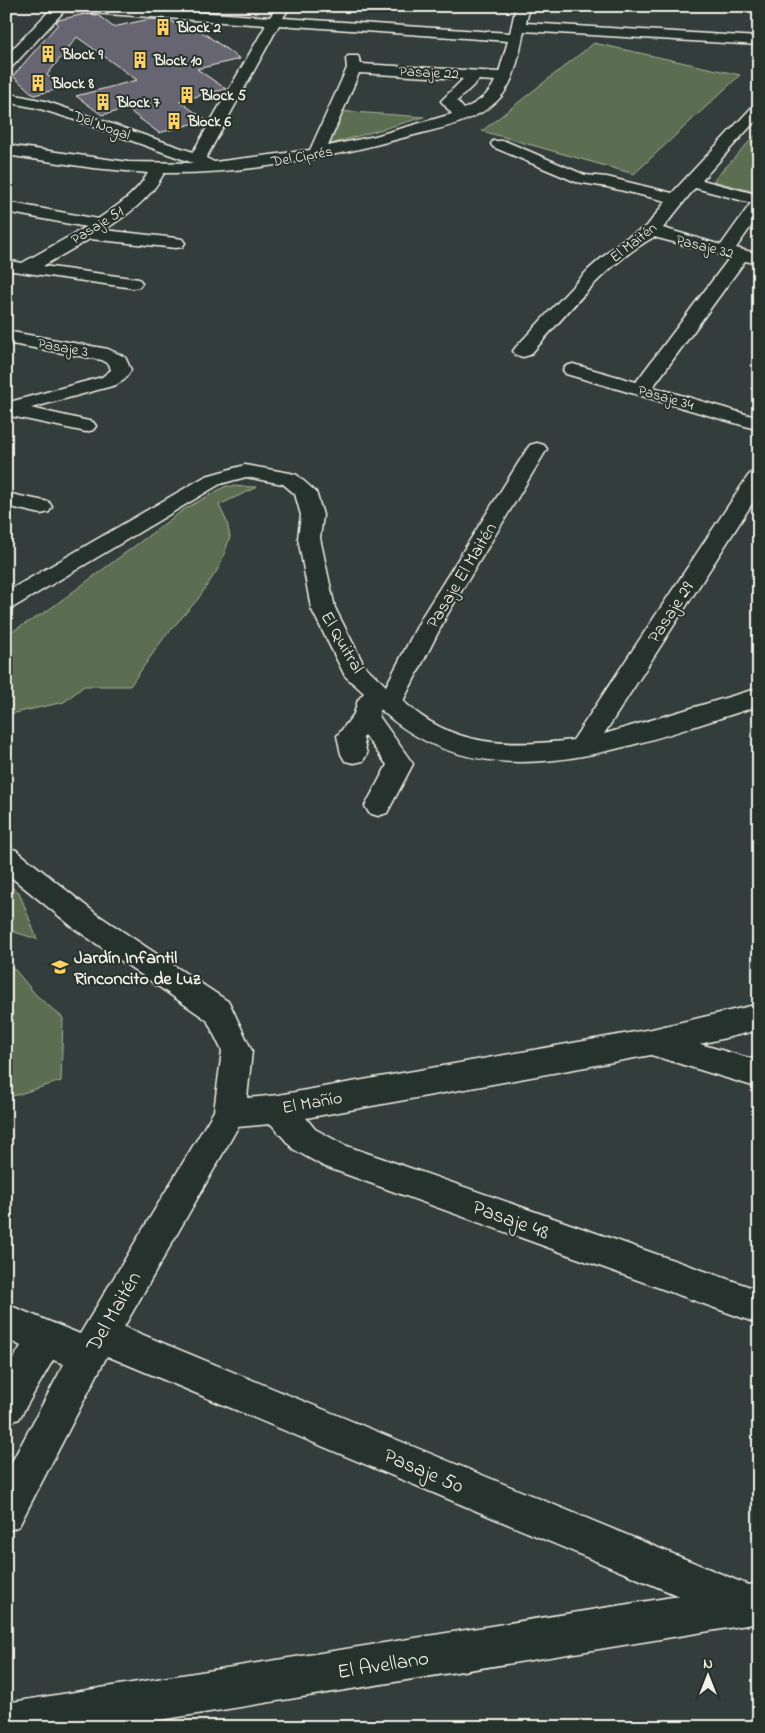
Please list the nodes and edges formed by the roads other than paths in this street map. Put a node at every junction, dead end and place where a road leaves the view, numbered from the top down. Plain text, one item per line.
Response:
1 (283, 6) edge
2 (523, 6) edge
3 (62, 7) edge
4 (382, 13) dead end
5 (273, 21) junction
6 (376, 28) junction
7 (516, 32) junction
8 (759, 41) edge
9 (6, 65) edge
10 (476, 75) junction
11 (504, 77) junction
12 (6, 97) edge
13 (756, 114) edge
14 (462, 115) junction
15 (500, 144) dead end
16 (6, 150) edge
17 (316, 155) junction
18 (197, 159) junction
19 (158, 168) junction
20 (212, 168) junction
21 (692, 182) junction
22 (676, 199) junction
23 (759, 201) edge
24 (6, 207) edge
25 (92, 229) junction
26 (653, 230) junction
27 (176, 243) dead end
28 (742, 255) edge
29 (6, 265) edge
30 (25, 269) junction
31 (133, 283) dead end
32 (6, 337) edge
33 (523, 351) dead end
34 (573, 370) dead end
35 (641, 389) junction
36 (6, 409) edge
37 (759, 424) edge
38 (86, 426) dead end
39 (537, 449) dead end
40 (759, 476) edge
41 (6, 500) edge
42 (41, 508) dead end
43 (6, 602) edge
44 (372, 687) junction
45 (759, 697) edge
46 (390, 704) junction
47 (366, 717) junction
48 (581, 748) junction
49 (354, 754) dead end
50 (378, 806) dead end
51 (6, 857) edge
52 (759, 1017) edge
53 (652, 1042) junction
54 (759, 1075) edge
55 (278, 1108) junction
56 (229, 1114) junction
57 (759, 1307) edge
58 (6, 1320) edge
59 (45, 1339) junction
60 (94, 1345) junction
61 (6, 1406) edge
62 (6, 1513) edge
63 (754, 1604) edge
64 (6, 1724) edge

1 - 5 street
2 - 7 street, Del Ciprés
3 - 5 street
3 - 9 street
4 - 6 street
5 - 6 street
5 - 18 street
6 - 7 street
7 - 8 street
7 - 11 street, Del Ciprés
10 - 11 street, Pasaje 22
10 - 14 street
10 - 17 street, Pasaje 22
11 - 14 street, Del Ciprés
12 - 18 street, Del Nogal
13 - 21 street, El Maitén
14 - 17 street, Del Ciprés
15 - 22 street
16 - 19 street, Del Ciprés
17 - 20 street, Del Ciprés
18 - 20 street, Del Nogal
19 - 20 street, Del Ciprés
19 - 25 street, Pasaje 51
21 - 22 street, El Maitén
21 - 23 street
22 - 26 street, El Maitén
23 - 28 street
24 - 25 street
25 - 27 street
25 - 30 street, Pasaje 51
26 - 28 street, Pasaje 32
26 - 33 street, El Maitén
28 - 35 street
29 - 30 street
30 - 31 street
32 - 36 street, Pasaje 3
34 - 35 street, Pasaje 34
35 - 37 street, Pasaje 34
36 - 38 street
39 - 46 street, Pasaje El Maitén
40 - 48 street, Pasaje 29
41 - 42 street
43 - 44 street, El Quitral
44 - 46 street, El Quitral
44 - 47 street
45 - 48 street, El Quitral
46 - 48 street, El Quitral
47 - 49 street
47 - 50 street
51 - 56 street
52 - 53 street, El Mañío
53 - 54 street
53 - 55 street, El Mañío
55 - 56 street, El Mañío
55 - 57 street, Pasaje 48
56 - 60 street, Del Maitén
58 - 59 street, Pasaje 50
59 - 60 street, Pasaje 50
59 - 61 street
60 - 62 street, Del Maitén
60 - 63 street, Pasaje 50
63 - 64 street, El Avellano

